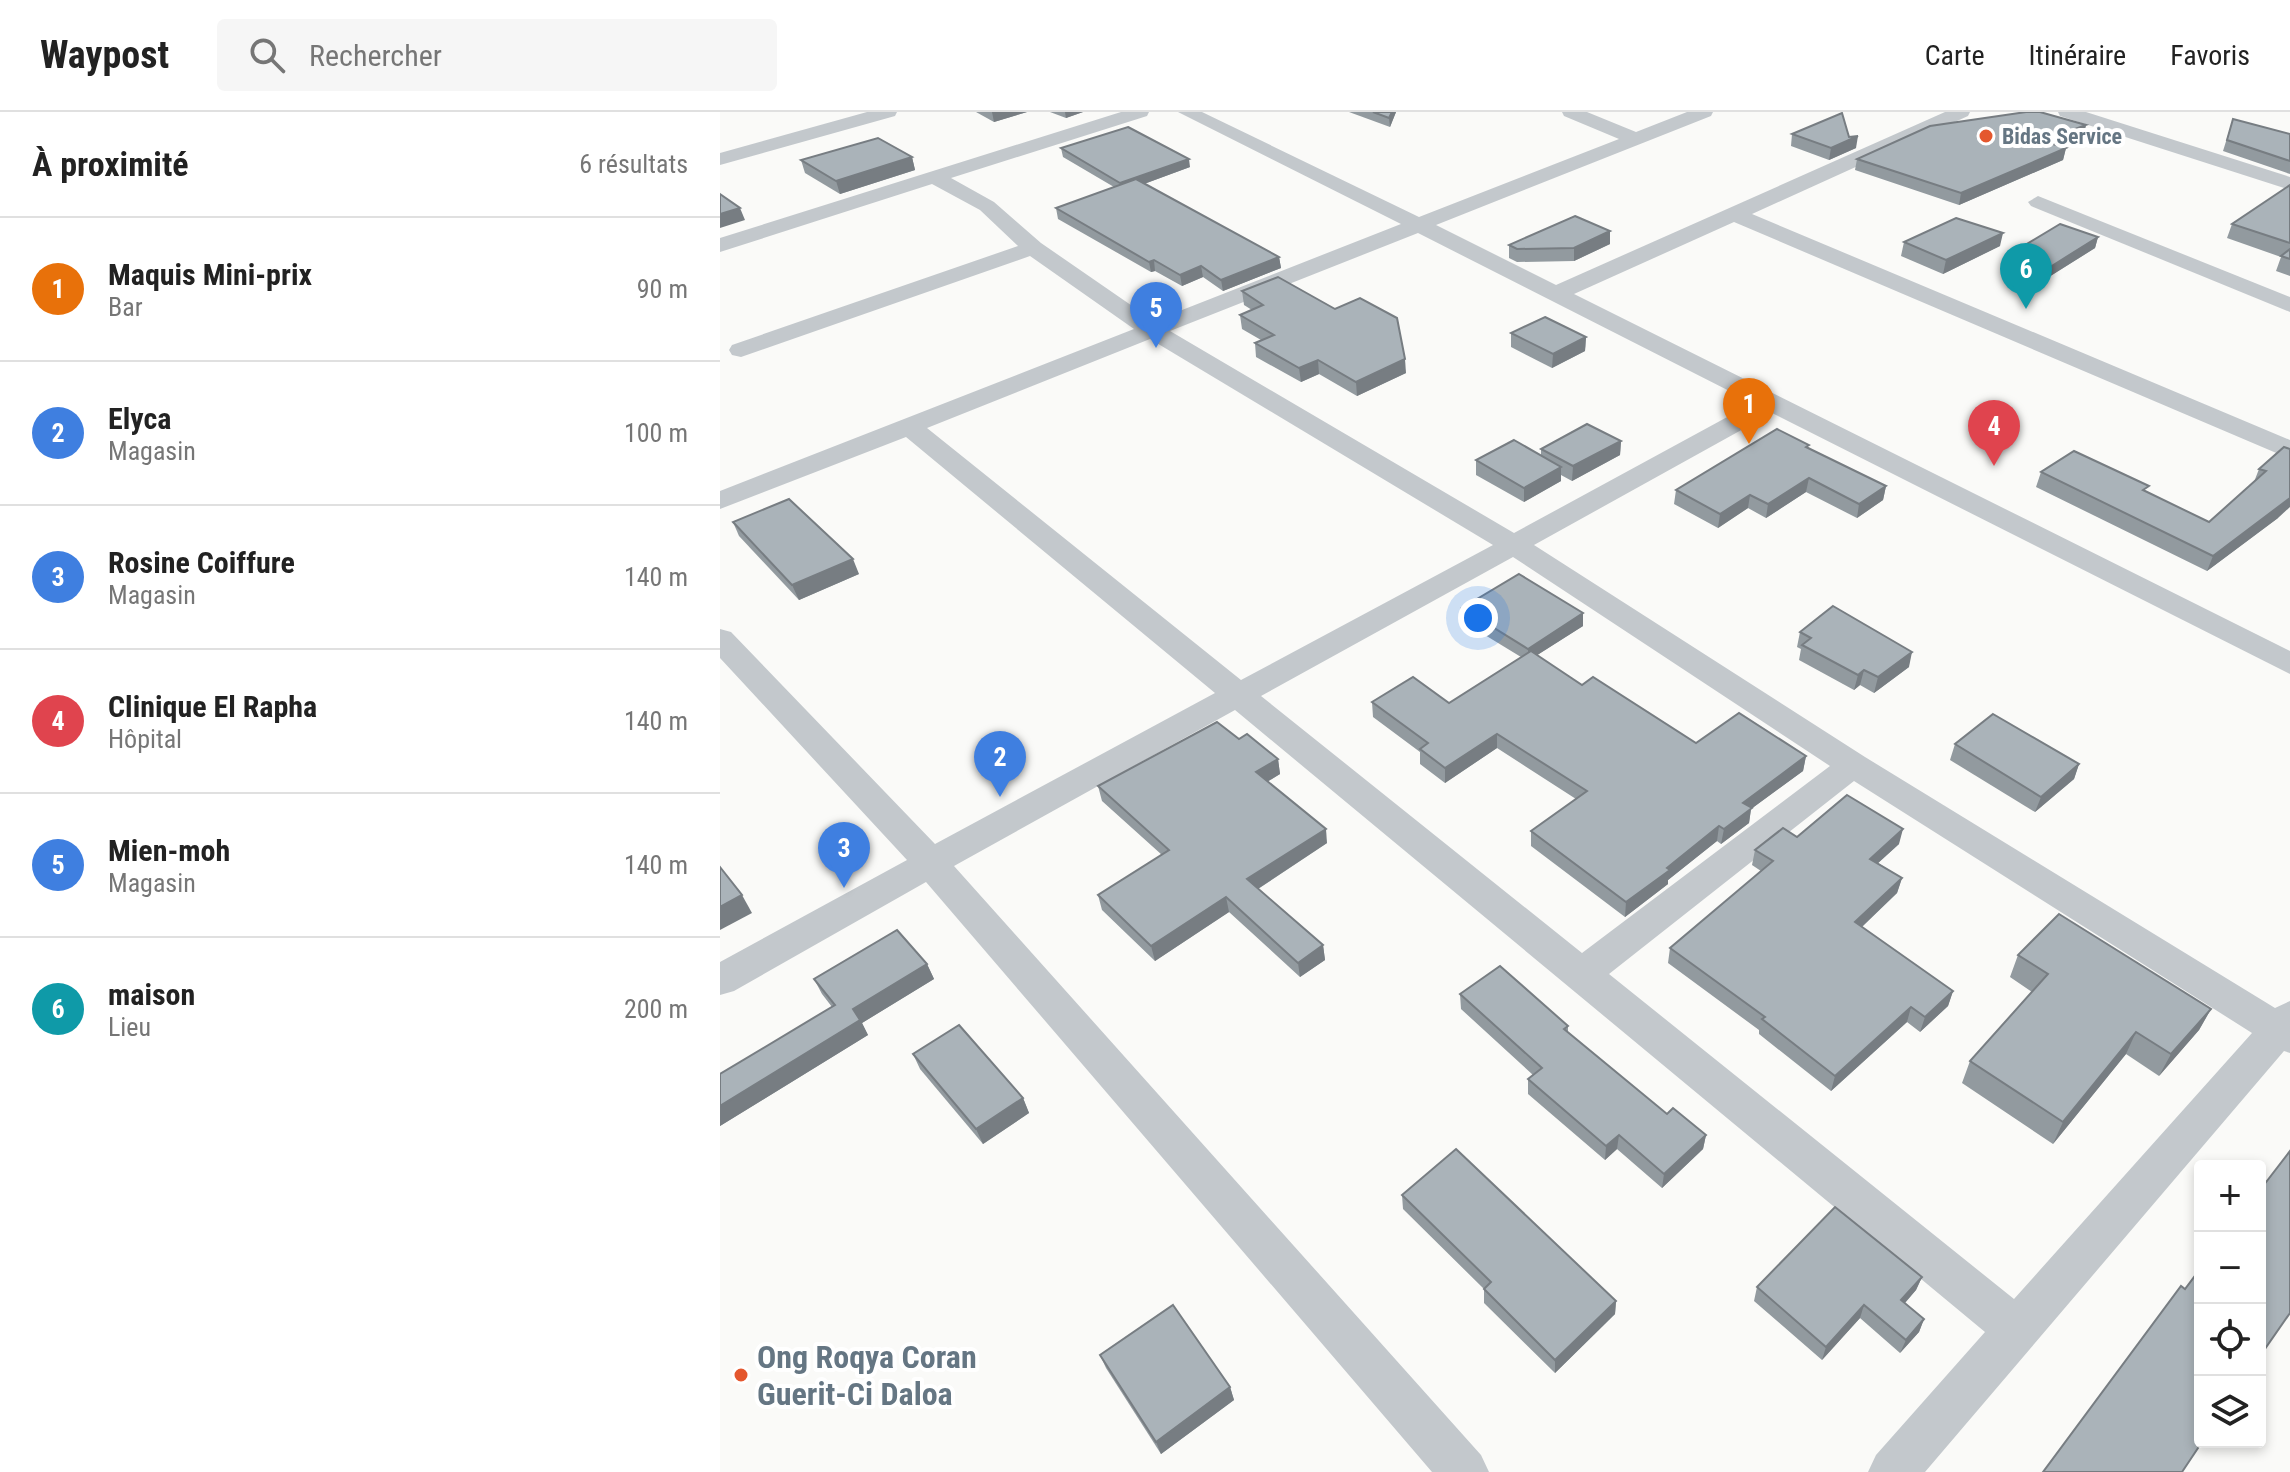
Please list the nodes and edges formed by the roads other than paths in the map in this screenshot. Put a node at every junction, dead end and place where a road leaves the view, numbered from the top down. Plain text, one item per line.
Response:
1 (888, 112) edge
2 (1140, 112) edge
3 (1187, 112) edge
4 (1571, 112) edge
5 (1704, 112) edge
6 (1961, 112) edge
7 (2067, 112) edge
8 (1637, 139) junction
9 (720, 159) edge
10 (936, 178) junction
11 (2290, 184) edge
12 (2038, 202) dead end
13 (1734, 214) junction
14 (1419, 225) junction
15 (720, 245) edge
16 (1033, 248) junction
17 (1556, 294) junction
18 (2290, 305) edge
19 (1151, 330) junction
20 (741, 350) dead end
21 (1770, 404) junction
22 (909, 426) junction
23 (2288, 446) edge
24 (720, 501) edge
25 (1516, 546) junction
26 (720, 639) edge
27 (2290, 664) edge
28 (1241, 694) junction
29 (1853, 765) junction
30 (930, 862) junction
31 (1582, 974) junction
32 (720, 980) edge
33 (2286, 1028) edge
34 (2017, 1330) junction
35 (1464, 1472) edge
36 (1893, 1472) edge

1 - 9 street
2 - 10 street
3 - 14 street
4 - 8 street
5 - 8 street
6 - 13 street
7 - 11 street
8 - 14 street
10 - 15 street
10 - 16 street
12 - 18 street
13 - 17 street
13 - 23 street
14 - 17 street
14 - 19 street
16 - 19 street
16 - 20 street
17 - 21 street
19 - 22 street
19 - 25 street
21 - 25 street
21 - 27 street
22 - 24 street
22 - 28 street
25 - 28 street
25 - 29 street
26 - 30 street
28 - 30 street
28 - 31 street
29 - 31 street
29 - 33 street
30 - 32 street
30 - 35 street
31 - 34 street
33 - 34 street
34 - 36 street

